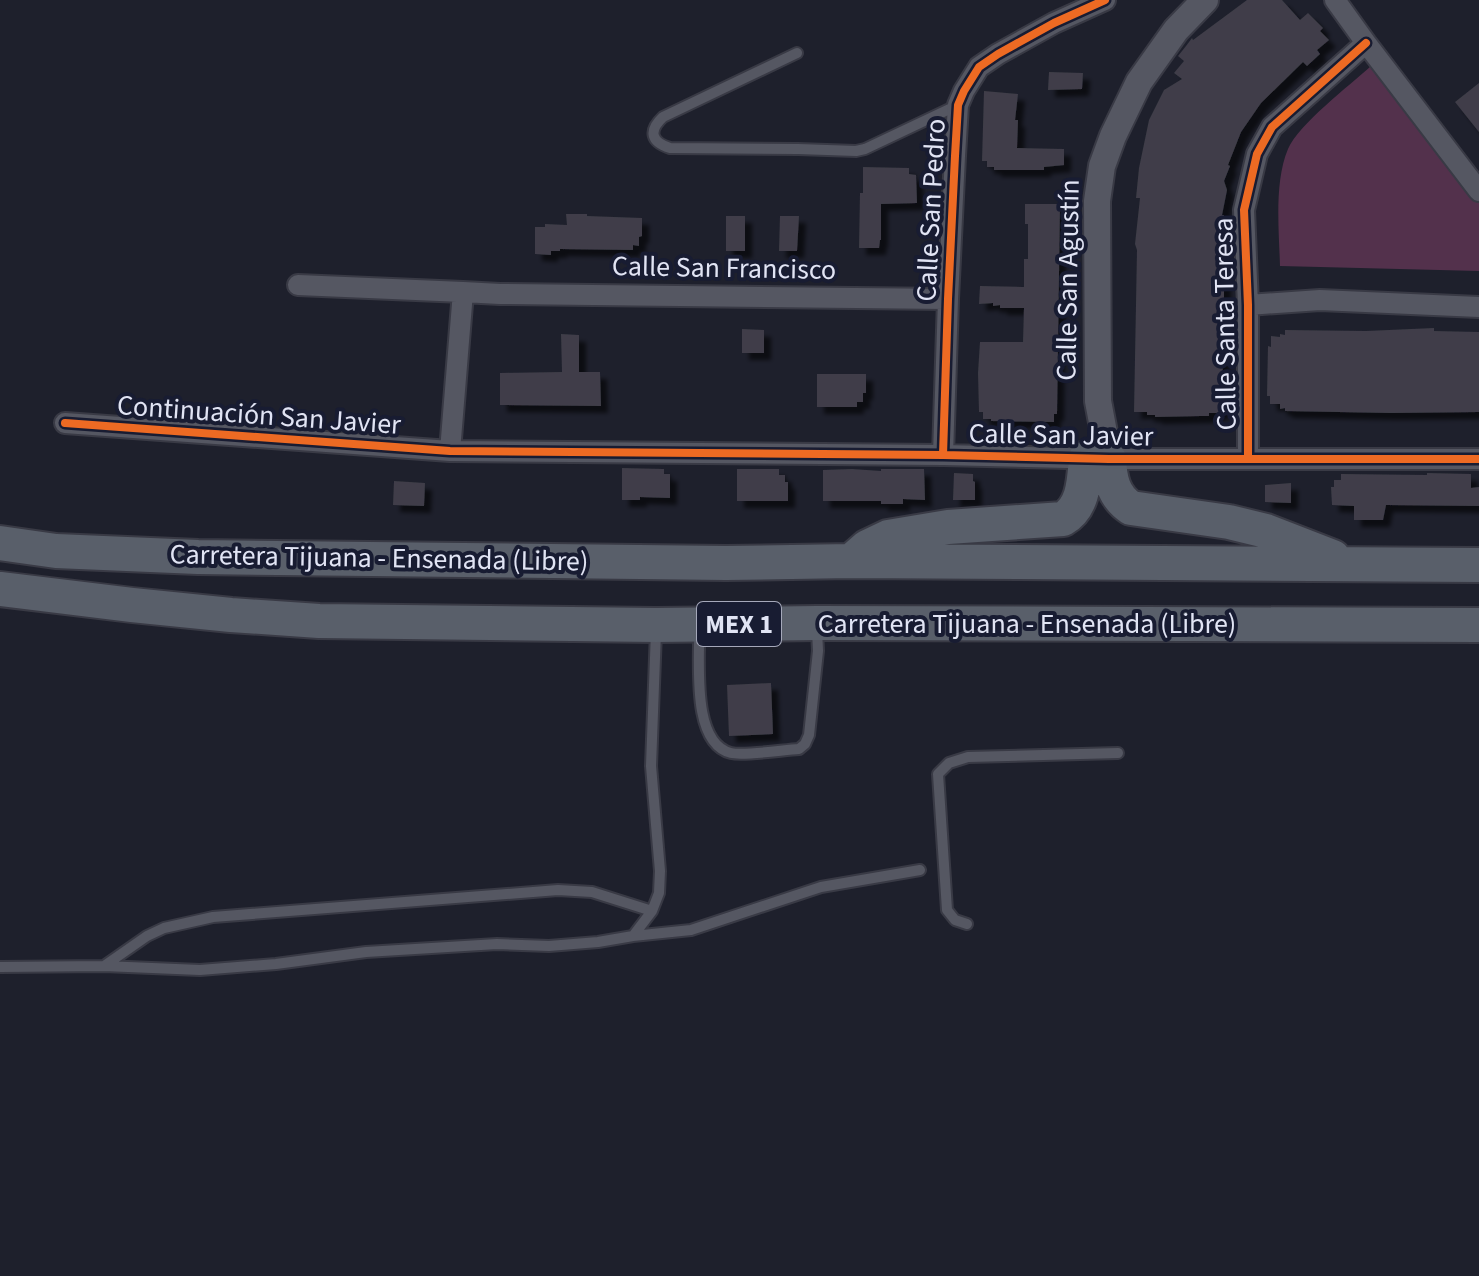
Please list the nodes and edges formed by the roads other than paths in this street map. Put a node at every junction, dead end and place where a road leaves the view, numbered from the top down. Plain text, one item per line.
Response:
1 (1105, 0) edge
2 (1205, 0) edge
3 (1335, 0) edge
4 (1366, 43) junction
5 (797, 53) dead end
6 (958, 105) junction
7 (1479, 191) edge
8 (298, 285) dead end
9 (463, 292) junction
10 (948, 299) junction
11 (1248, 305) junction
12 (1479, 307) edge
13 (65, 423) dead end
14 (450, 451) junction
15 (943, 455) junction
16 (1098, 458) junction
17 (1248, 459) junction
18 (1479, 459) edge
19 (0, 543) edge
20 (851, 561) junction
21 (1352, 565) junction
22 (1479, 565) edge
23 (0, 589) edge
24 (817, 623) junction
25 (699, 624) junction
26 (656, 625) junction
27 (1479, 625) edge
28 (1118, 753) dead end
29 (920, 870) dead end
30 (652, 911) junction
31 (967, 924) dead end
32 (633, 936) junction
33 (104, 966) junction
34 (0, 967) edge

1 - 6 street, Calle San Pedro
2 - 16 street, Calle San Agustín
3 - 4 street
4 - 7 street
4 - 11 street, Calle Santa Teresa
5 - 6 lane
6 - 10 street, Calle San Pedro
8 - 9 street, Calle San Francisco
9 - 10 street, Calle San Francisco
9 - 14 street
10 - 15 street, Calle San Pedro
11 - 12 street
11 - 17 street, Calle Santa Teresa
13 - 14 street, Continuación San Javier
14 - 15 street, Calle San Javier
15 - 16 street, Calle San Javier
16 - 17 street, Calle San Javier
16 - 20 highway
16 - 21 highway
17 - 18 street, Calle San Javier
19 - 20 highway, Carretera Tijuana - Ensenada (Libre) / MEX 1
20 - 21 highway, Carretera Tijuana - Ensenada (Libre) / MEX 1
21 - 22 highway, Carretera Tijuana - Ensenada (Libre) / MEX 1
23 - 26 highway, Carretera Tijuana - Ensenada (Libre) / MEX 1
24 - 25 highway, Carretera Tijuana - Ensenada (Libre) / MEX 1
24 - 25 lane
24 - 27 highway, Carretera Tijuana - Ensenada (Libre) / MEX 1
25 - 26 highway, Carretera Tijuana - Ensenada (Libre) / MEX 1
26 - 30 lane
28 - 31 lane
29 - 32 lane
30 - 32 lane
30 - 33 lane
32 - 33 lane
33 - 34 lane

